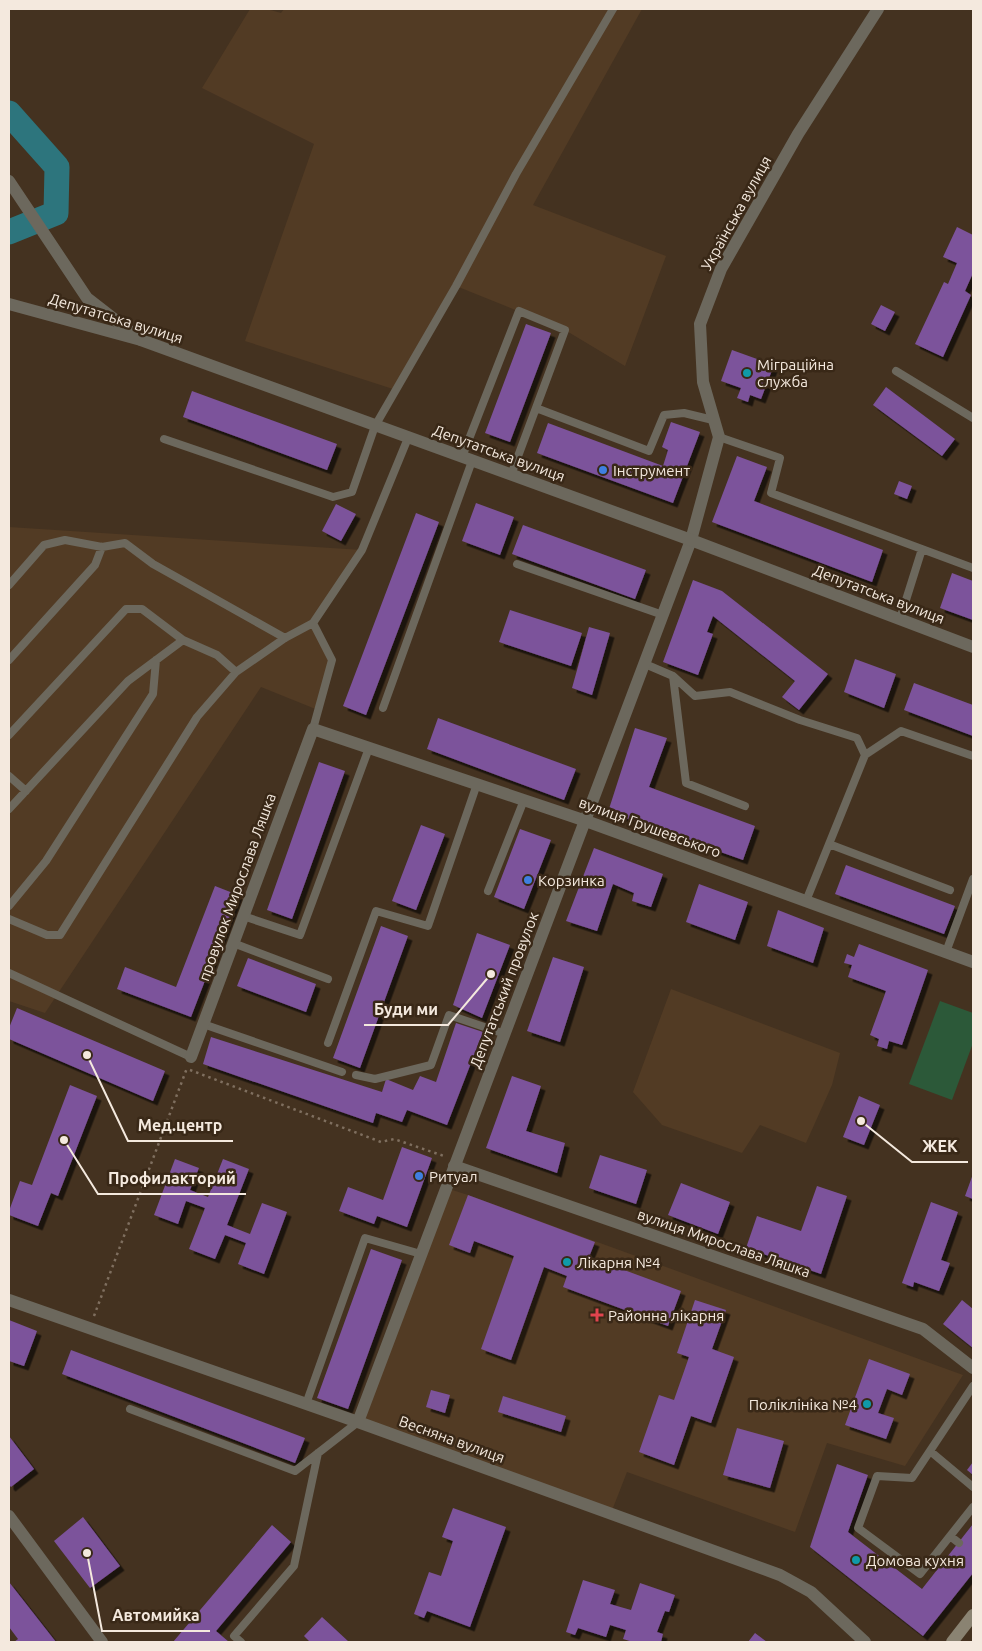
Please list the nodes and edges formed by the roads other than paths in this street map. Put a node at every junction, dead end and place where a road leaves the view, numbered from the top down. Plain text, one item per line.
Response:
1 (613, 9) edge
2 (878, 9) edge
3 (10, 183) edge
4 (9, 304) edge
5 (141, 340) junction
6 (896, 371) dead end
7 (536, 408) junction
8 (973, 418) edge
9 (713, 420) junction
10 (375, 426) junction
11 (719, 437) junction
12 (408, 438) junction
13 (164, 439) dead end
14 (467, 459) junction
15 (511, 475) junction
16 (691, 540) junction
17 (102, 547) junction
18 (922, 549) junction
19 (517, 564) dead end
20 (973, 568) edge
21 (9, 584) edge
22 (663, 615) junction
23 (900, 619) junction
24 (313, 623) junction
25 (285, 638) junction
26 (183, 640) junction
27 (973, 647) edge
28 (9, 660) edge
29 (156, 660) junction
30 (645, 664) junction
31 (236, 672) junction
32 (673, 676) junction
33 (383, 708) dead end
34 (313, 729) junction
35 (9, 735) edge
36 (369, 748) junction
37 (865, 756) junction
38 (973, 756) edge
39 (9, 776) edge
40 (477, 784) junction
41 (26, 791) junction
42 (524, 800) junction
43 (746, 806) dead end
44 (9, 808) edge
45 (586, 821) junction
46 (829, 844) junction
47 (973, 879) edge
48 (950, 890) dead end
49 (488, 891) dead end
50 (806, 901) junction
51 (9, 906) edge
52 (243, 916) junction
53 (9, 919) edge
54 (233, 943) junction
55 (946, 952) junction
56 (973, 962) edge
57 (9, 974) edge
58 (328, 980) dead end
59 (203, 1024) junction
60 (505, 1034) junction
61 (328, 1043) dead end
62 (189, 1063) joint
63 (342, 1072) dead end
64 (356, 1075) dead end
65 (455, 1163) junction
66 (421, 1254) junction
67 (9, 1300) edge
68 (973, 1368) edge
69 (973, 1386) edge
70 (306, 1404) junction
71 (130, 1409) dead end
72 (358, 1422) junction
73 (930, 1451) junction
74 (318, 1454) junction
75 (973, 1487) edge
76 (973, 1507) edge
77 (9, 1516) edge
78 (950, 1536) junction
79 (959, 1543) dead end
80 (973, 1615) edge
81 (102, 1642) edge
82 (241, 1642) edge
83 (865, 1642) edge
84 (952, 1642) edge

1 - 10 lane
2 - 9 street, Українська вулиця
3 - 5 street
4 - 5 street, Депутатська вулиця
5 - 10 street, Депутатська вулиця
6 - 8 lane
7 - 9 lane
7 - 14 lane
7 - 15 lane
9 - 11 street, Українська вулиця
10 - 12 street, Депутатська вулиця
10 - 13 lane
11 - 16 street
11 - 18 lane
12 - 14 street, Депутатська вулиця
12 - 24 lane
14 - 15 street, Депутатська вулиця
14 - 33 lane
15 - 16 street, Депутатська вулиця
16 - 22 street, Депутатський провулок
16 - 23 street, Депутатська вулиця
17 - 21 lane
17 - 25 lane
17 - 28 lane
18 - 20 lane
18 - 23 lane
19 - 22 lane
22 - 30 street, Депутатський провулок
23 - 27 street, Депутатська вулиця
24 - 25 lane
24 - 34 lane
25 - 31 lane
26 - 29 lane
26 - 31 lane
26 - 35 lane
29 - 41 lane
29 - 51 lane
30 - 32 lane
30 - 45 street, Депутатський провулок
31 - 53 lane
32 - 37 lane
32 - 43 lane
34 - 36 street, вулиця Грушевського
34 - 52 street, провулок Мирослава Ляшка
36 - 40 street, вулиця Грушевського
36 - 52 lane
37 - 38 lane
37 - 46 lane
39 - 41 lane
40 - 42 street, вулиця Грушевського
40 - 61 lane
41 - 44 lane
42 - 45 street, вулиця Грушевського
42 - 49 lane
45 - 50 street, вулиця Грушевського
45 - 60 street, Депутатський провулок
46 - 48 lane
46 - 50 lane
47 - 55 lane
50 - 55 street, вулиця Грушевського
52 - 54 street, провулок Мирослава Ляшка
54 - 58 lane
54 - 59 street, провулок Мирослава Ляшка
55 - 56 street, вулиця Грушевського
57 - 62 lane
59 - 62 street, провулок Мирослава Ляшка
59 - 63 lane
60 - 64 lane
60 - 65 street, Депутатський провулок
65 - 66 street, Депутатський провулок
65 - 68 street, вулиця Мирослава Ляшка
66 - 70 lane
66 - 72 street, Депутатський провулок
67 - 70 street, Весняна вулиця
69 - 73 lane
70 - 72 street, Весняна вулиця
71 - 74 lane
72 - 74 lane
72 - 83 street, Весняна вулиця
73 - 75 lane
73 - 78 lane
74 - 82 lane
76 - 78 lane
77 - 81 street
78 - 79 lane
80 - 84 main road

